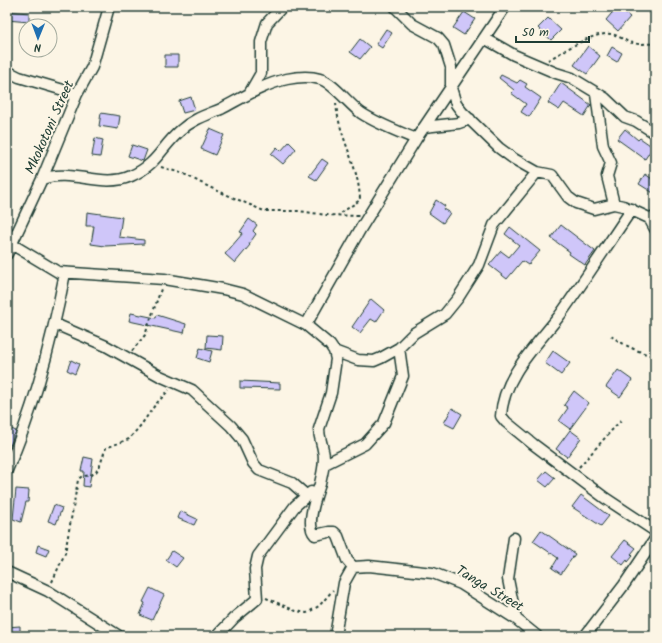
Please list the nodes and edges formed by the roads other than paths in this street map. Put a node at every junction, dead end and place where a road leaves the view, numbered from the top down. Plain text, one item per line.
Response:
1 (109, 7) edge
2 (282, 7) edge
3 (395, 7) edge
4 (505, 7) edge
5 (484, 38) junction
6 (7, 71) edge
7 (451, 88) junction
8 (77, 94) junction
9 (250, 94) junction
10 (596, 94) junction
11 (470, 119) junction
12 (424, 127) junction
13 (655, 133) edge
14 (416, 139) junction
15 (537, 172) junction
16 (42, 179) junction
17 (614, 204) junction
18 (632, 209) junction
19 (655, 229) edge
20 (13, 245) junction
21 (7, 254) edge
22 (65, 274) junction
23 (55, 324) junction
24 (306, 325) junction
25 (399, 348) junction
26 (334, 350) junction
27 (324, 464) junction
28 (7, 470) edge
29 (320, 484) junction
30 (306, 496) junction
31 (655, 531) edge
32 (514, 538) dead end
33 (655, 539) edge
34 (353, 567) junction
35 (7, 572) edge
36 (516, 619) junction
37 (119, 636) edge
38 (217, 636) edge
39 (335, 636) edge
40 (537, 636) edge
41 (585, 636) edge

1 - 8 street, Mkokotoni Street
2 - 9 street
3 - 7 street
4 - 5 street
5 - 7 street
5 - 10 street
6 - 8 street
7 - 11 street
7 - 12 street
8 - 16 street, Mkokotoni Street
9 - 14 street
9 - 16 street
10 - 13 street
10 - 17 street
11 - 12 street
11 - 15 street
12 - 14 street
14 - 24 street
15 - 17 street
15 - 25 street
16 - 20 street, Mkokotoni Street
17 - 18 street
18 - 19 street
18 - 31 street
20 - 21 street, Mkokotoni Street
20 - 22 street
22 - 23 street
22 - 24 street
23 - 28 street
23 - 30 street
24 - 26 street
25 - 26 street
25 - 27 street
26 - 27 street
27 - 29 street
29 - 30 street
29 - 34 street
30 - 38 street
32 - 36 street
33 - 41 street
34 - 36 street, Tanga Street
34 - 39 street
35 - 37 street
36 - 40 street, Tanga Street

